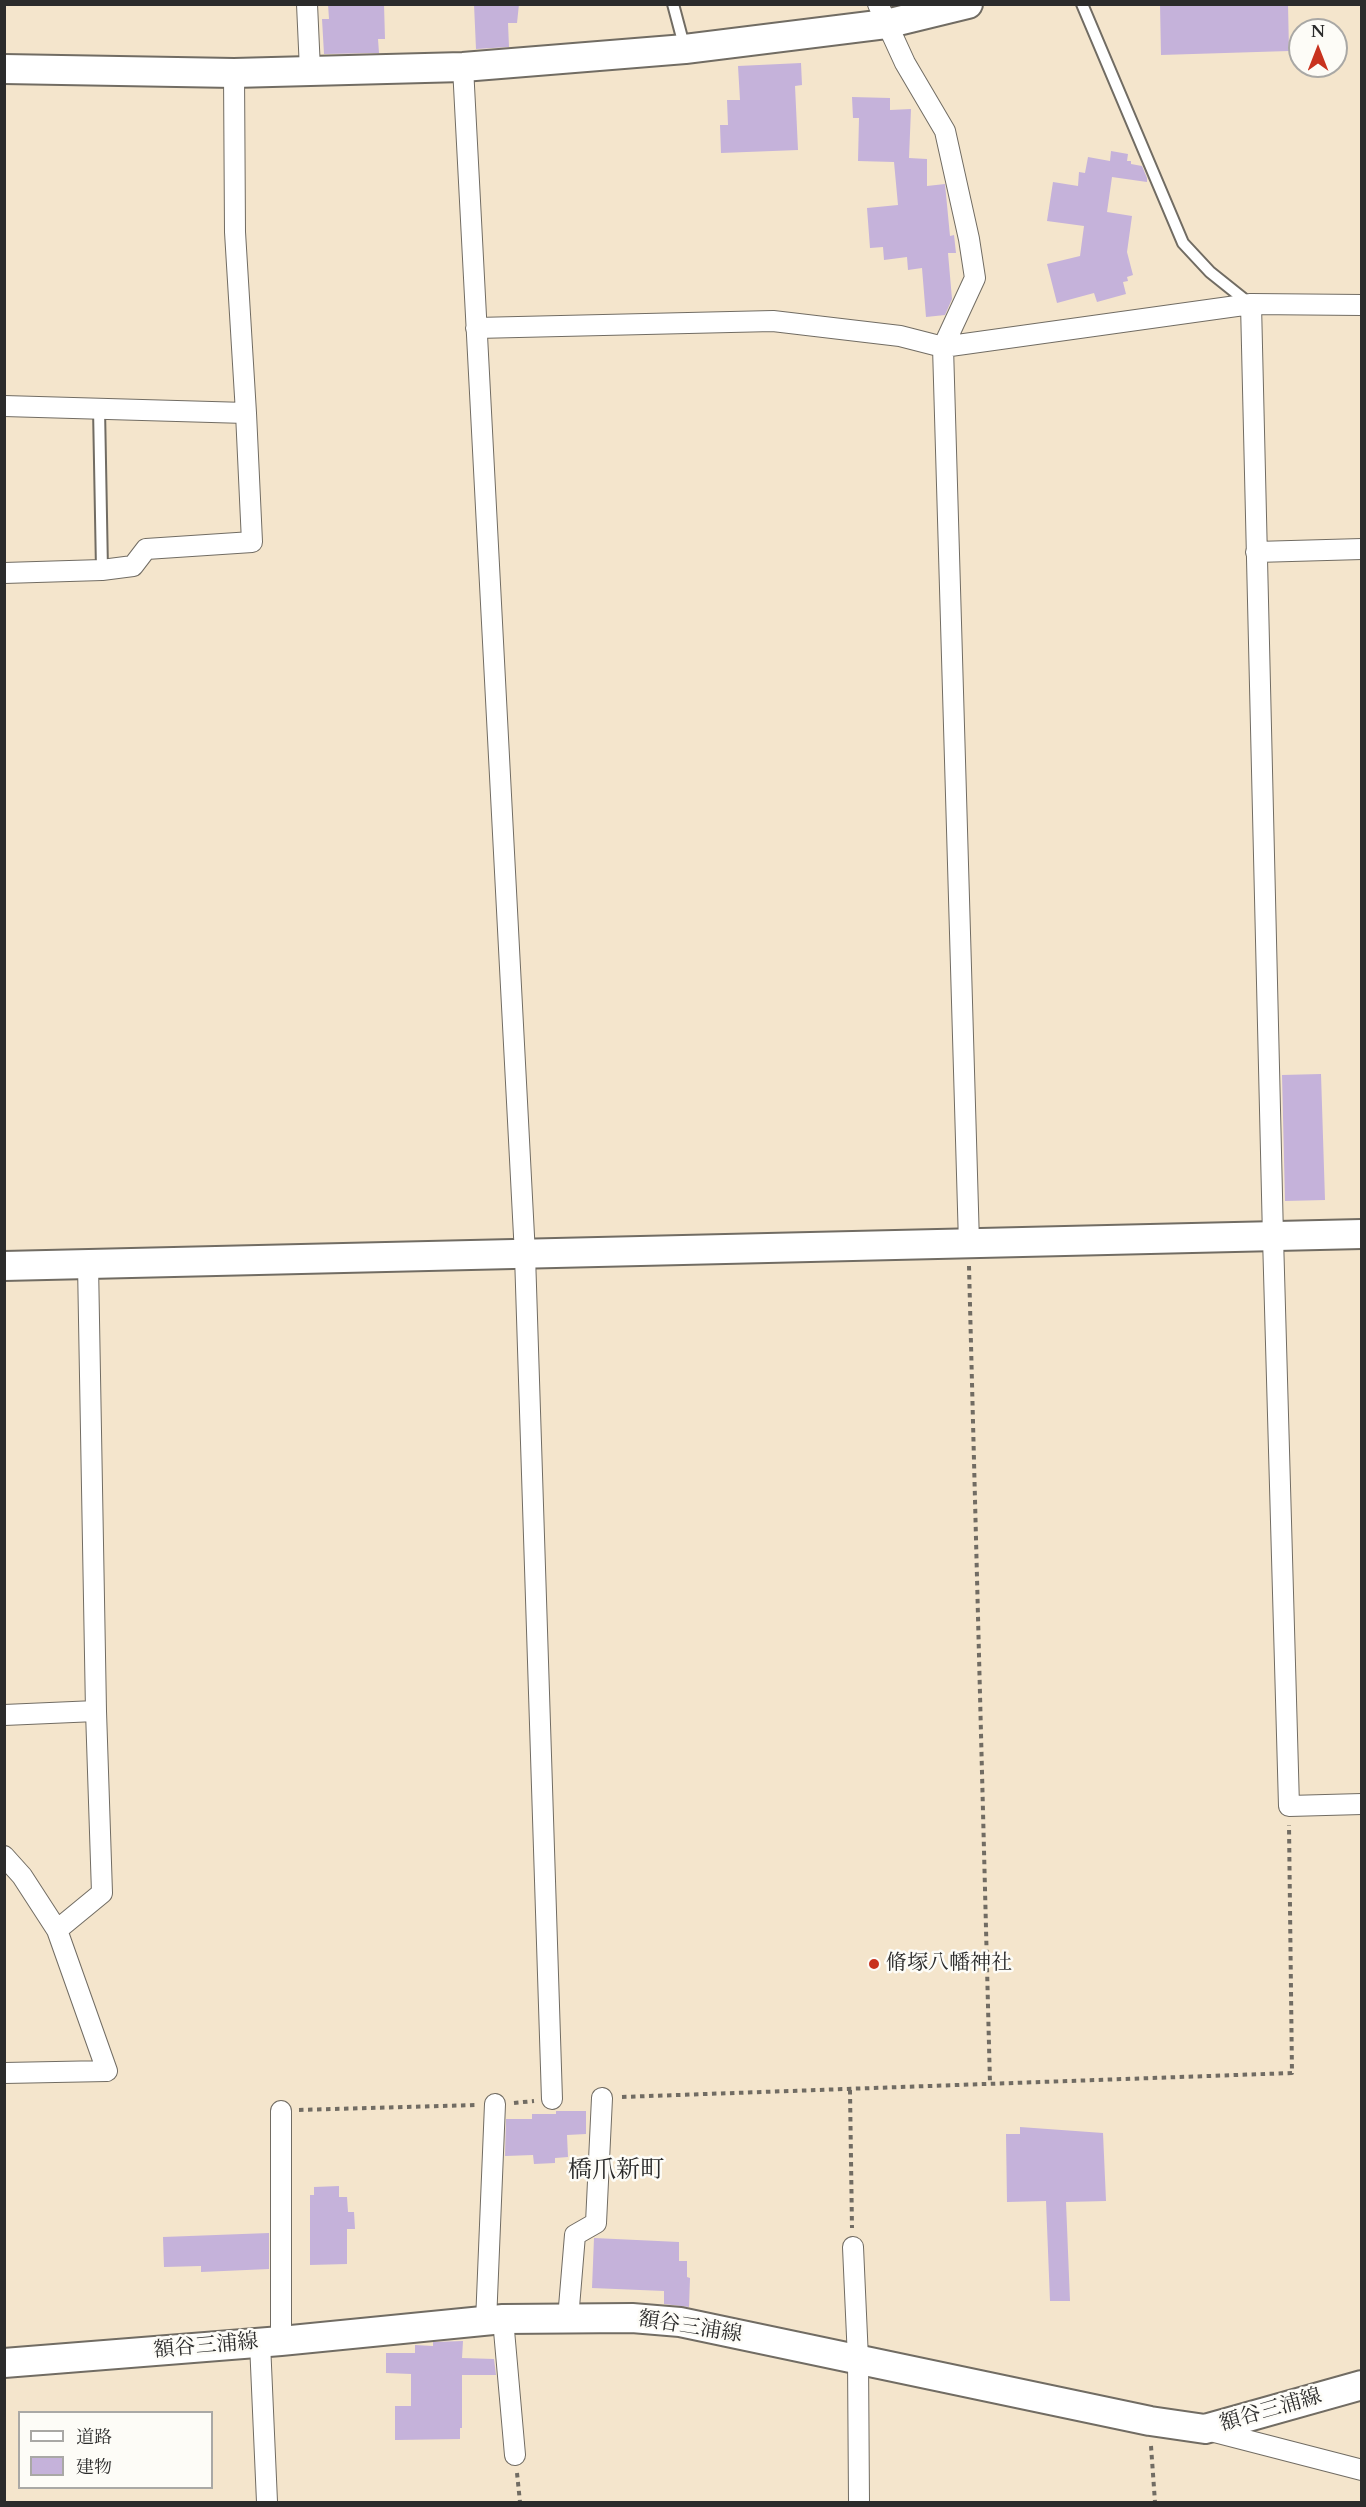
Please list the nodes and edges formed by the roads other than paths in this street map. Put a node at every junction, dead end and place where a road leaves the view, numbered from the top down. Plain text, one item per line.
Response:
1 (307, 4) edge
2 (673, 4) edge
3 (968, 4) edge
4 (1082, 4) edge
5 (882, 14) edge
6 (685, 50) junction
7 (464, 67) junction
8 (4, 69) edge
9 (310, 70) junction
10 (234, 73) junction
11 (1251, 304) junction
12 (1362, 305) edge
13 (476, 328) junction
14 (943, 347) junction
15 (4, 406) edge
16 (99, 408) junction
17 (246, 413) junction
18 (1362, 549) edge
19 (1256, 552) junction
20 (102, 570) junction
21 (4, 573) edge
22 (1362, 1234) edge
23 (1273, 1238) junction
24 (969, 1243) junction
25 (525, 1255) junction
26 (88, 1264) junction
27 (4, 1266) edge
28 (96, 1711) junction
29 (4, 1715) edge
30 (1362, 1804) edge
31 (4, 1856) edge
32 (57, 1930) junction
33 (4, 2073) edge
34 (602, 2098) road end
35 (552, 2099) road end
36 (495, 2104) road end
37 (281, 2111) road end
38 (853, 2247) road end
39 (568, 2319) junction
40 (494, 2320) junction
41 (271, 2342) junction
42 (858, 2359) junction
43 (4, 2363) edge
44 (1362, 2385) edge
45 (1205, 2429) junction
46 (515, 2455) road end
47 (1362, 2470) edge
48 (267, 2502) edge
49 (860, 2502) edge

1 - 9 street
2 - 6 lane
3 - 5 street
4 - 11 lane
5 - 6 street
5 - 14 street
6 - 7 street
7 - 9 street
7 - 13 street
8 - 10 street
9 - 10 street
10 - 17 street
11 - 12 street
11 - 14 street
11 - 19 street
13 - 14 street
13 - 25 street
14 - 24 street
15 - 16 street
16 - 17 street
16 - 20 lane
17 - 20 street
18 - 19 street
19 - 23 street
20 - 21 street
22 - 23 street
23 - 24 street
23 - 30 street
24 - 25 street
25 - 26 street
25 - 35 street
26 - 27 street
26 - 28 street
28 - 29 street
28 - 32 street
31 - 32 street
32 - 33 street
34 - 39 street
36 - 40 street
37 - 41 street
38 - 42 street
39 - 40 street, 額谷三浦線
39 - 42 street, 額谷三浦線
40 - 41 street, 額谷三浦線
40 - 46 street
41 - 43 street, 額谷三浦線
41 - 48 street
42 - 45 street, 額谷三浦線
42 - 49 street
44 - 45 street, 額谷三浦線
45 - 47 street

